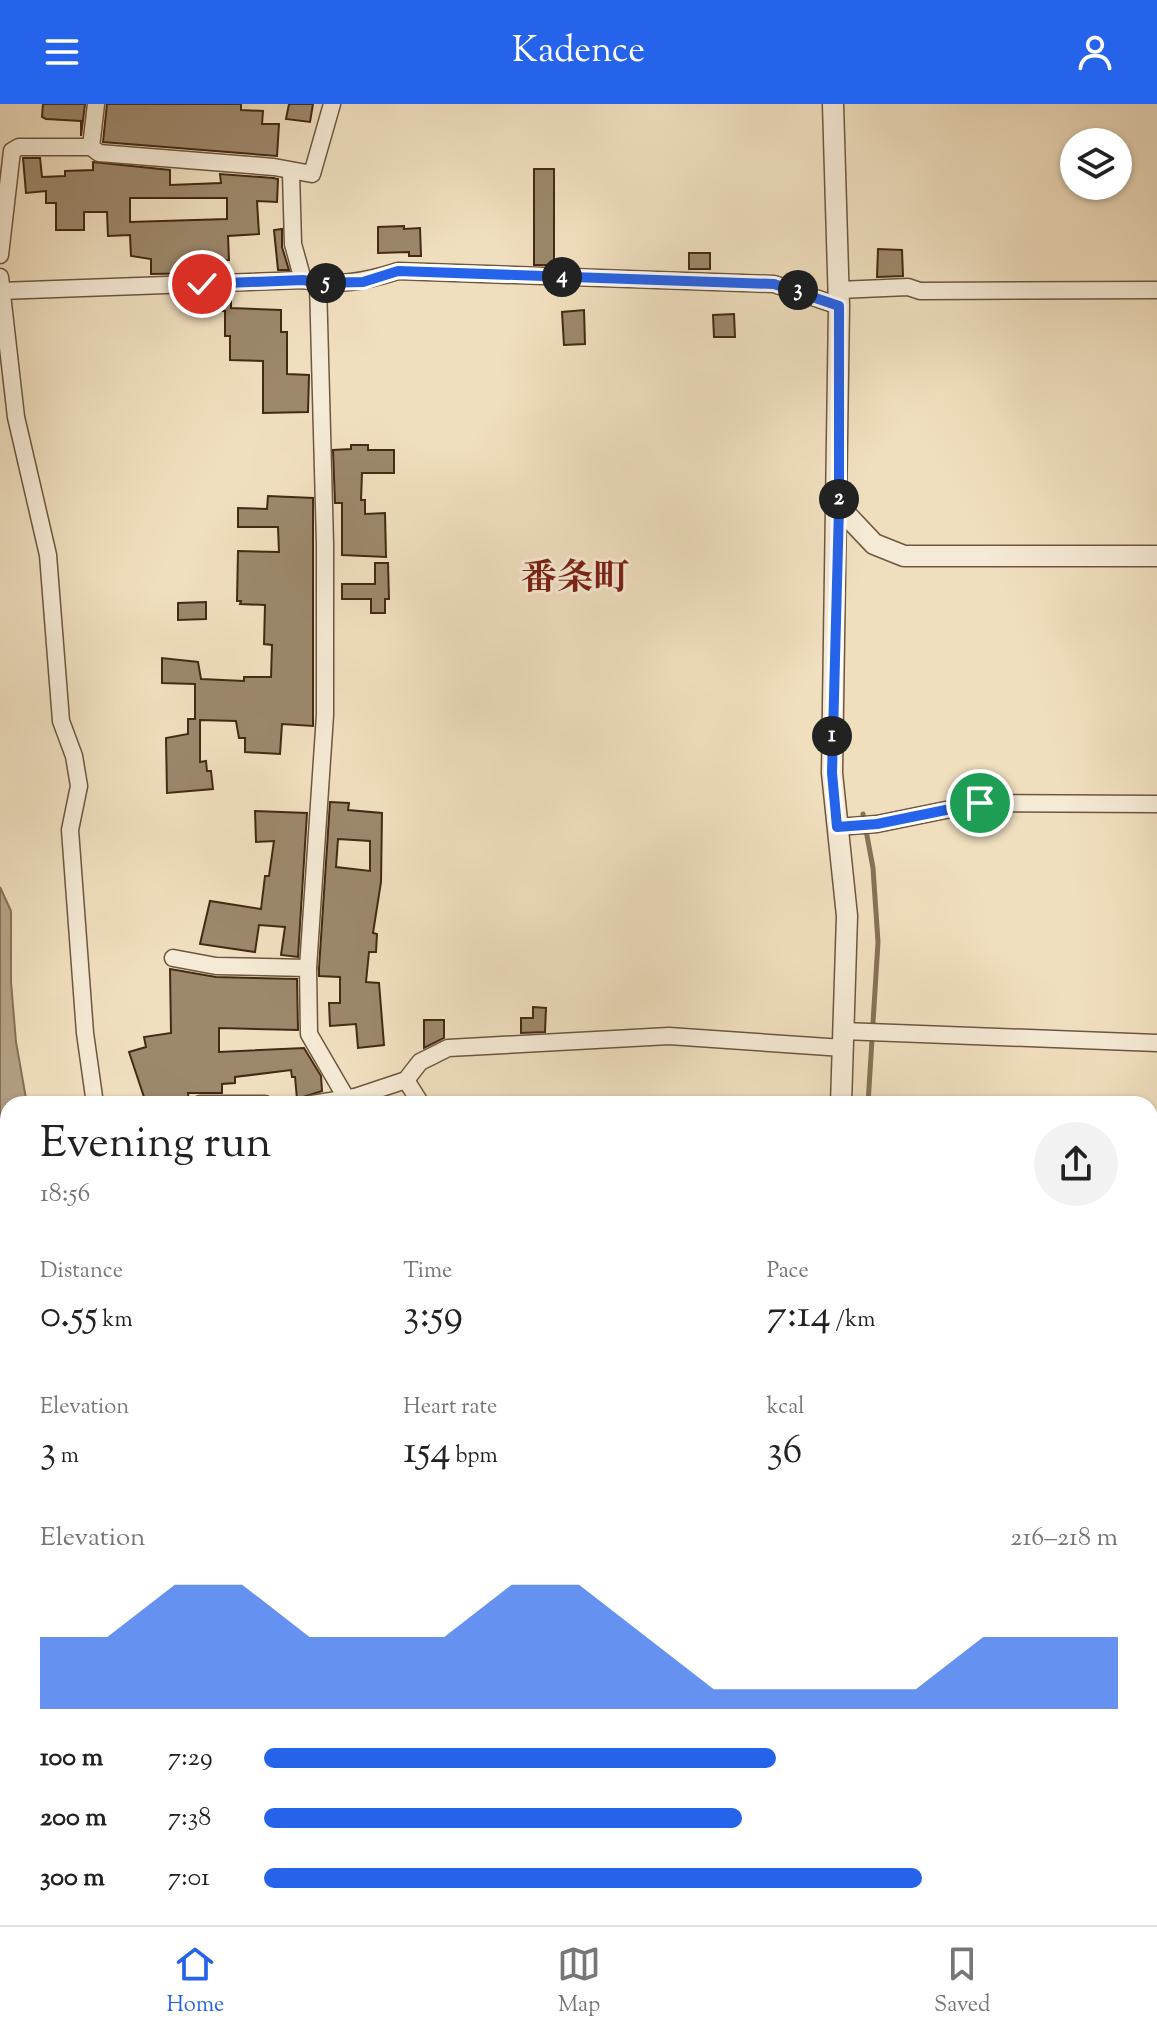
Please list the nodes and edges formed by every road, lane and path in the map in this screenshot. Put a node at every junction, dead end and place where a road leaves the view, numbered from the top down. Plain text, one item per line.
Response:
1 (96, 104) edge
2 (332, 104) edge
3 (833, 104) edge
4 (91, 147) junction
5 (291, 173) junction
6 (0, 255) edge
7 (310, 282) junction
8 (1, 286) edge
9 (1157, 290) edge
10 (839, 298) junction
11 (839, 507) junction
12 (1157, 556) edge
13 (1157, 804) edge
14 (837, 827) junction
15 (173, 958) dead end
16 (308, 968) junction
17 (843, 1039) junction
18 (1157, 1043) edge
19 (406, 1080) junction
20 (94, 1096) edge
21 (345, 1096) edge
22 (358, 1096) edge
23 (416, 1096) edge
24 (841, 1096) edge

1 - 4 street
2 - 5 street
3 - 10 street
4 - 5 street
4 - 6 street
5 - 7 street
7 - 8 street
7 - 10 street
7 - 16 street
8 - 20 street
9 - 10 street
10 - 11 street
11 - 12 street
11 - 14 street
13 - 14 street
14 - 17 street
15 - 16 street
16 - 21 street
17 - 18 street
17 - 19 street
17 - 24 street
19 - 22 street
19 - 23 street

